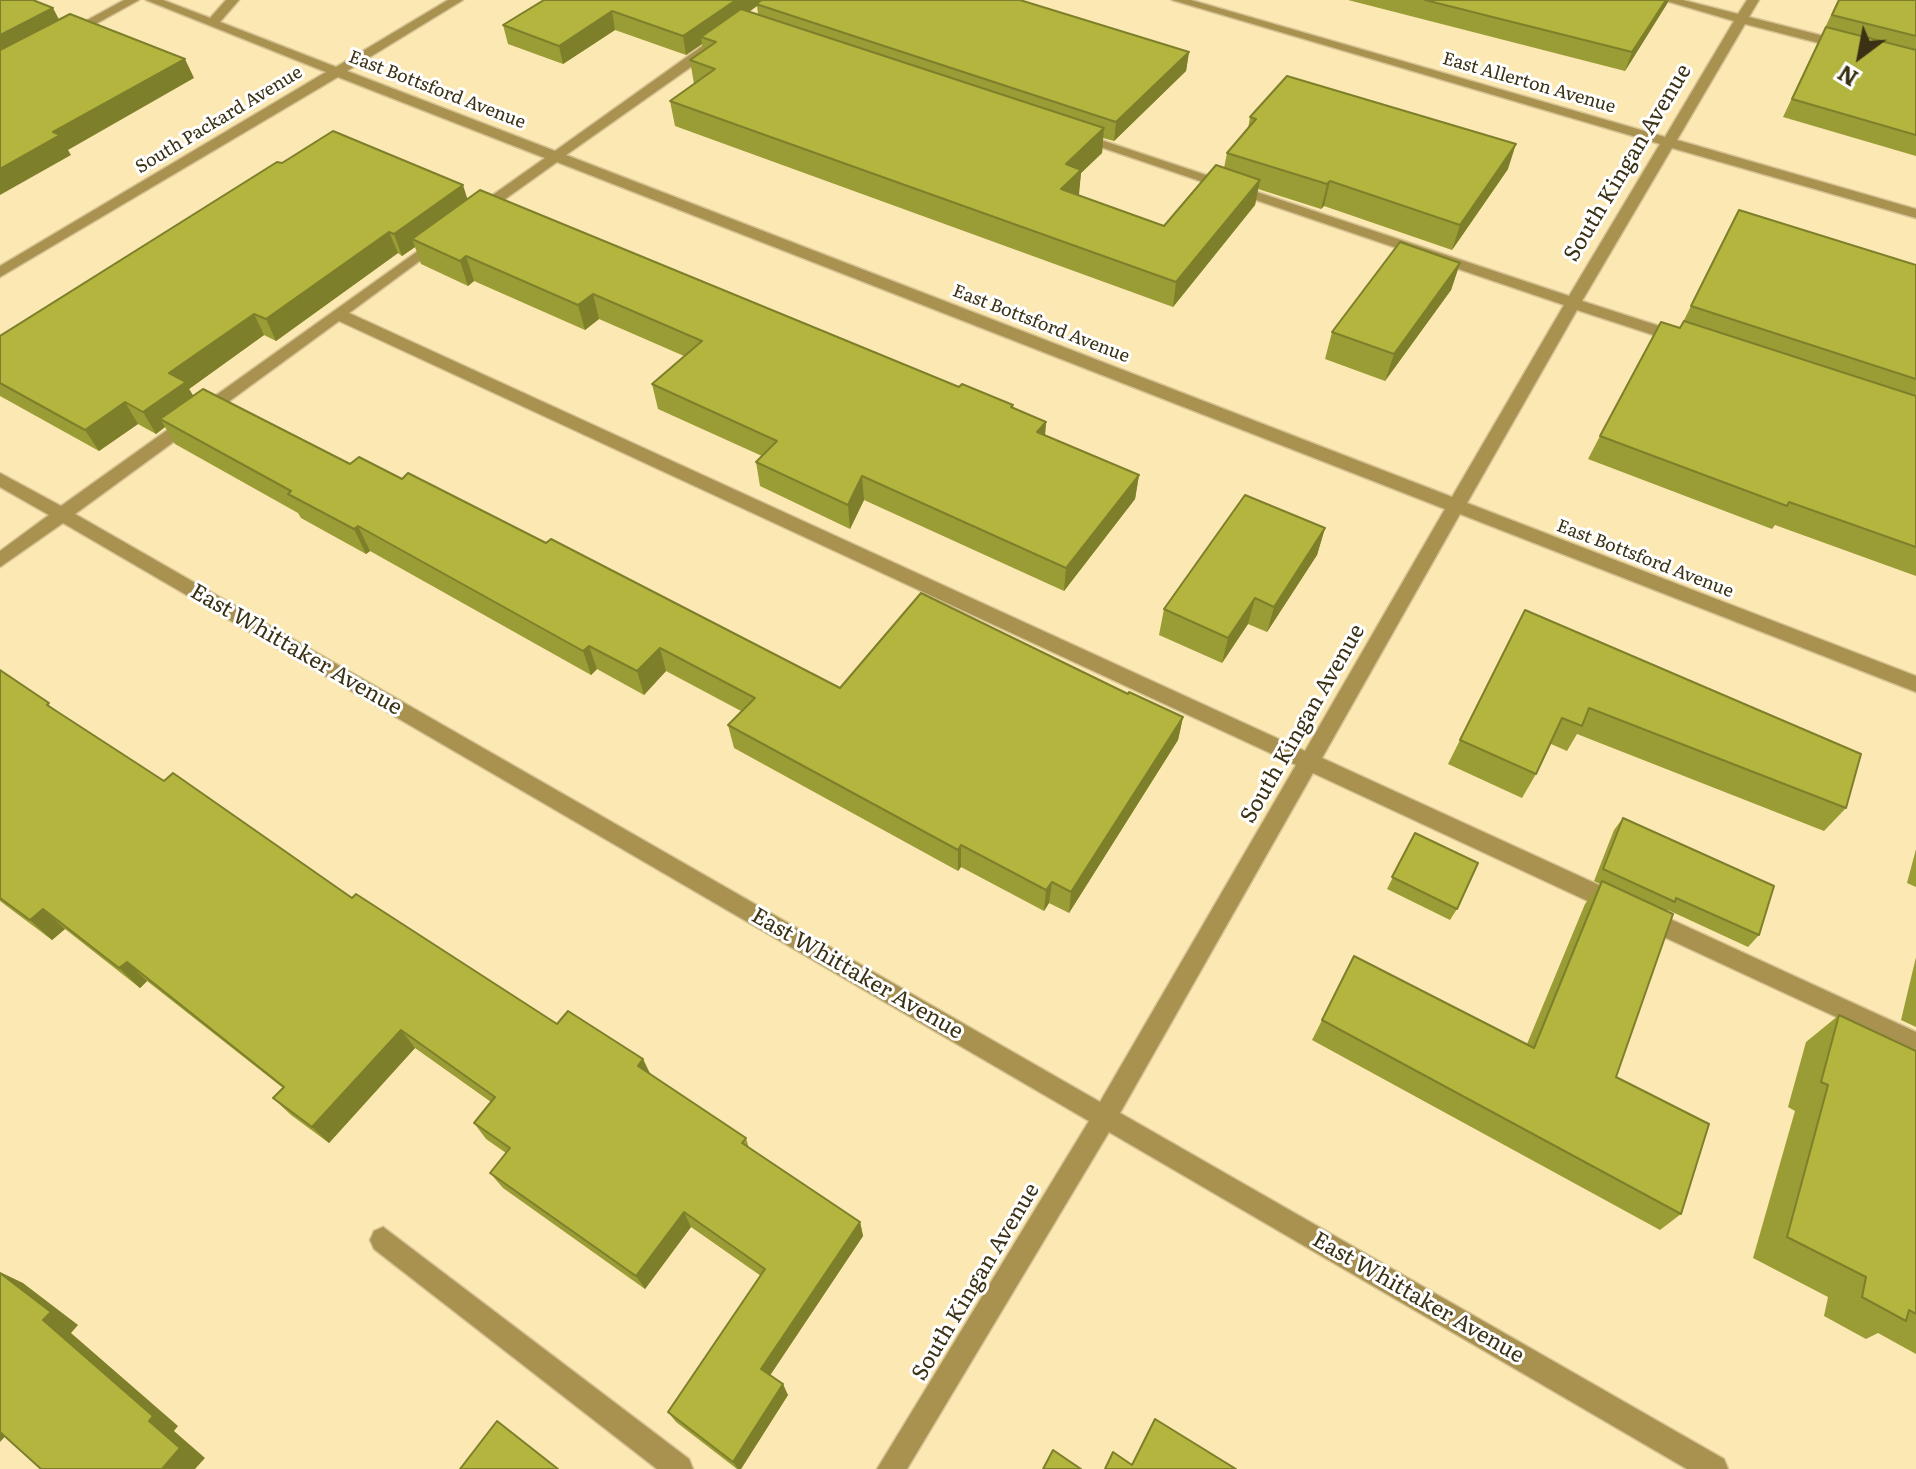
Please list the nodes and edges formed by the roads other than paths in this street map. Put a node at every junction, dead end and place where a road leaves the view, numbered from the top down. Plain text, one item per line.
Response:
1 (133, 0) edge
2 (152, 0) edge
3 (233, 0) edge
4 (457, 0) edge
5 (1178, 0) edge
6 (1669, 0) edge
7 (1753, 0) edge
8 (1741, 19) junction
9 (211, 24) junction
10 (729, 34) edge
11 (57, 39) edge
12 (1860, 50) edge
13 (334, 72) junction
14 (1059, 131) edge
15 (1667, 142) junction
16 (554, 156) junction
17 (1916, 214) edge
18 (0, 272) edge
19 (1573, 303) junction
20 (337, 314) junction
21 (1692, 343) edge
22 (0, 479) edge
23 (1456, 508) junction
24 (62, 515) junction
25 (0, 560) edge
26 (1916, 684) edge
27 (1308, 761) junction
28 (1916, 1043) edge
29 (1105, 1116) junction
30 (383, 1240) dead end
31 (679, 1469) edge
32 (891, 1469) edge
33 (1714, 1469) edge

1 - 11 street
2 - 9 street, East Bottsford Avenue
3 - 9 street
4 - 13 street, South Packard Avenue
5 - 15 street, East Allerton Avenue
6 - 8 street
7 - 8 street, South Kingan Avenue
8 - 12 street
8 - 15 street, South Kingan Avenue
9 - 13 street, East Bottsford Avenue
10 - 16 street
13 - 16 street, East Bottsford Avenue
13 - 18 street, South Packard Avenue
14 - 19 street
15 - 17 street, East Allerton Avenue
15 - 19 street, South Kingan Avenue
16 - 20 street
16 - 23 street, East Bottsford Avenue
19 - 21 street
19 - 23 street, South Kingan Avenue
20 - 24 street
20 - 27 street
22 - 24 street, East Whittaker Avenue
23 - 26 street, East Bottsford Avenue
23 - 27 street, South Kingan Avenue
24 - 25 street
24 - 29 street, East Whittaker Avenue
27 - 28 street
27 - 29 street, South Kingan Avenue
29 - 32 street, South Kingan Avenue
29 - 33 street, East Whittaker Avenue
30 - 31 street

